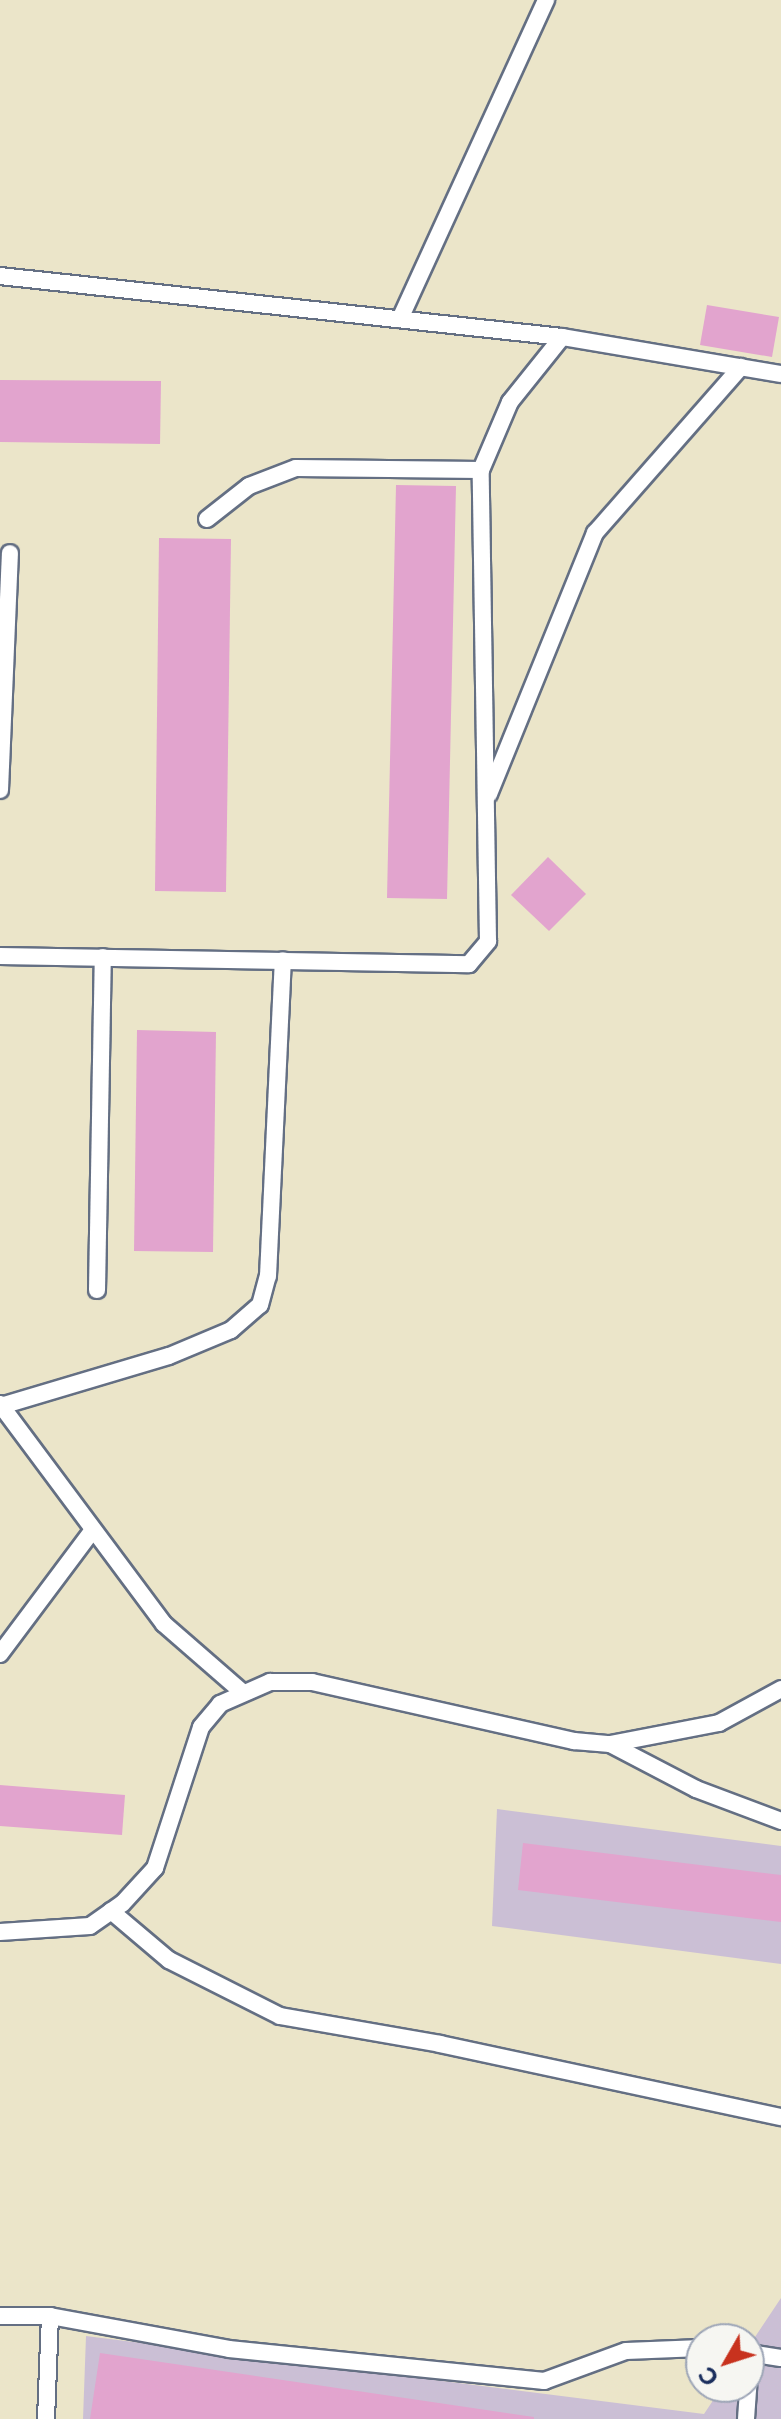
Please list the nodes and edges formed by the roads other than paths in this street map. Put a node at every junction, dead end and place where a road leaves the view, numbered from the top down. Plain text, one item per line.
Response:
1 (546, 0) edge
2 (0, 276) edge
3 (400, 319) junction
4 (562, 337) junction
5 (741, 367) junction
6 (781, 374) edge
7 (481, 470) junction
8 (207, 519) dead end
9 (10, 553) dead end
10 (0, 790) edge
11 (486, 802) junction
12 (0, 956) edge
13 (103, 957) junction
14 (283, 960) junction
15 (97, 1290) dead end
16 (0, 1405) edge
17 (92, 1531) junction
18 (0, 1654) edge
19 (781, 1689) edge
20 (241, 1691) junction
21 (610, 1744) junction
22 (781, 1821) edge
23 (111, 1911) junction
24 (0, 1932) edge
25 (781, 2117) edge
26 (0, 2316) edge
27 (50, 2316) junction
28 (685, 2349) edge
29 (46, 2419) edge

1 - 3 lane
2 - 3 lane
3 - 4 lane
4 - 5 lane
4 - 7 lane
5 - 6 lane
5 - 11 lane
7 - 8 lane
7 - 11 lane
9 - 10 lane
11 - 14 lane
12 - 13 lane
13 - 14 lane
13 - 15 lane
14 - 16 lane
16 - 17 lane
17 - 18 lane
17 - 20 lane
19 - 21 lane
20 - 21 lane
20 - 23 lane
21 - 22 lane
23 - 24 lane
23 - 25 lane
26 - 27 lane
27 - 28 lane
27 - 29 lane

